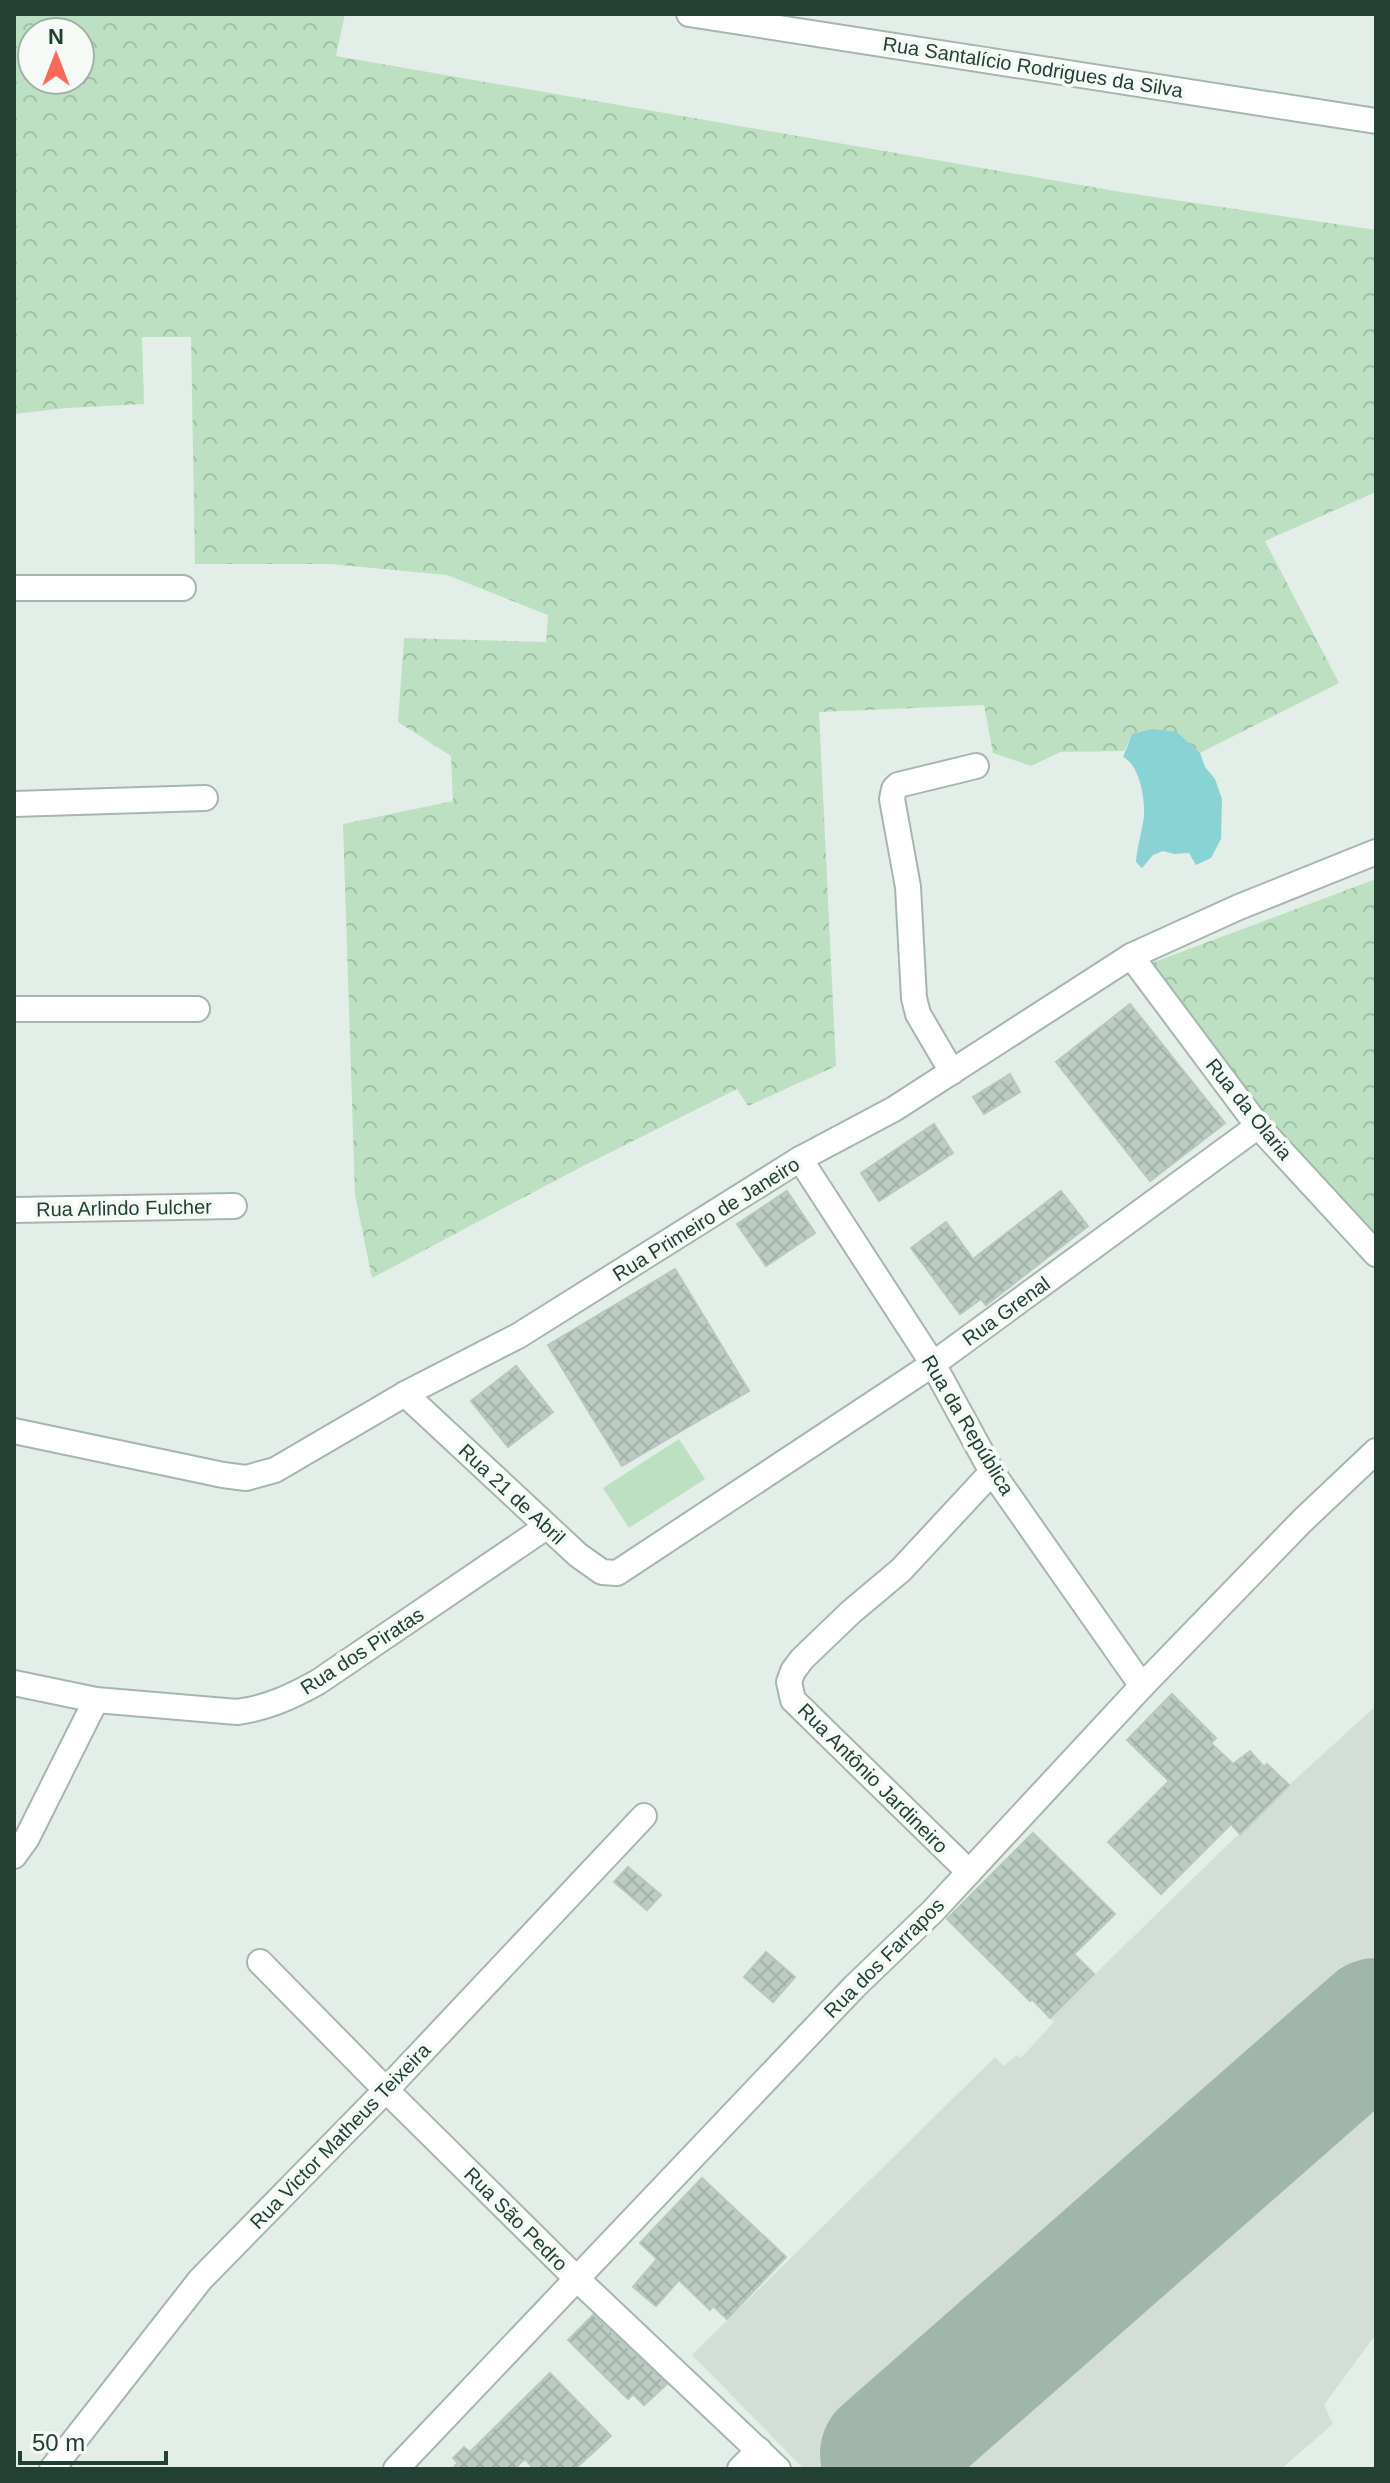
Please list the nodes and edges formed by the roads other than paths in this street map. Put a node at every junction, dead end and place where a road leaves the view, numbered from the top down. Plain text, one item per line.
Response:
1 (689, 14) edge
2 (1376, 121) edge
3 (14, 588) edge
4 (183, 588) dead end
5 (976, 766) dead end
6 (205, 798) dead end
7 (14, 804) edge
8 (1376, 852) edge
9 (1131, 956) junction
10 (14, 1009) edge
11 (197, 1009) dead end
12 (952, 1072) junction
13 (1258, 1126) junction
14 (800, 1159) junction
15 (234, 1206) dead end
16 (14, 1210) edge
17 (1376, 1254) edge
18 (933, 1364) junction
19 (405, 1394) junction
20 (14, 1431) edge
21 (1376, 1451) edge
22 (992, 1472) junction
23 (546, 1527) junction
24 (627, 1568) joint
25 (14, 1683) edge
26 (1142, 1686) junction
27 (96, 1700) junction
28 (644, 1816) dead end
29 (14, 1856) edge
30 (969, 1872) junction
31 (260, 1962) dead end
32 (386, 2090) junction
33 (576, 2278) junction
34 (759, 2450) junction
35 (52, 2469) edge
36 (396, 2469) edge
37 (740, 2469) edge
38 (778, 2469) edge

1 - 2 street, Rua Santalício Rodrigues da Silva
3 - 4 street
5 - 12 street
6 - 7 street
8 - 9 street, Rua Primeiro de Janeiro
9 - 12 street, Rua Primeiro de Janeiro
9 - 13 street, Rua da Olaria
10 - 11 street
12 - 14 street, Rua Primeiro de Janeiro
13 - 17 street, Rua da Olaria
13 - 18 street, Rua Grenal
14 - 18 street, Rua da República
14 - 19 street, Rua Primeiro de Janeiro
15 - 16 street, Rua Arlindo Fulcher
18 - 22 street, Rua da República
18 - 24 street, Rua Grenal
19 - 20 street, Rua Primeiro de Janeiro
19 - 23 street, Rua 21 de Abril
21 - 26 street, Rua dos Farrapos
22 - 26 street, Rua da República
22 - 30 street, Rua Antônio Jardineiro
23 - 24 street, Rua 21 de Abril
23 - 27 street, Rua dos Piratas
25 - 27 street, Rua dos Piratas
26 - 30 street, Rua dos Farrapos
27 - 29 street
28 - 32 street, Rua Victor Matheus Teixeira
30 - 33 street, Rua dos Farrapos
31 - 32 street, Rua São Pedro
32 - 33 street, Rua São Pedro
32 - 35 street, Rua Victor Matheus Teixeira
33 - 34 street, Rua São Pedro
33 - 36 street, Rua dos Farrapos
34 - 37 street
34 - 38 street, Rua São Pedro

